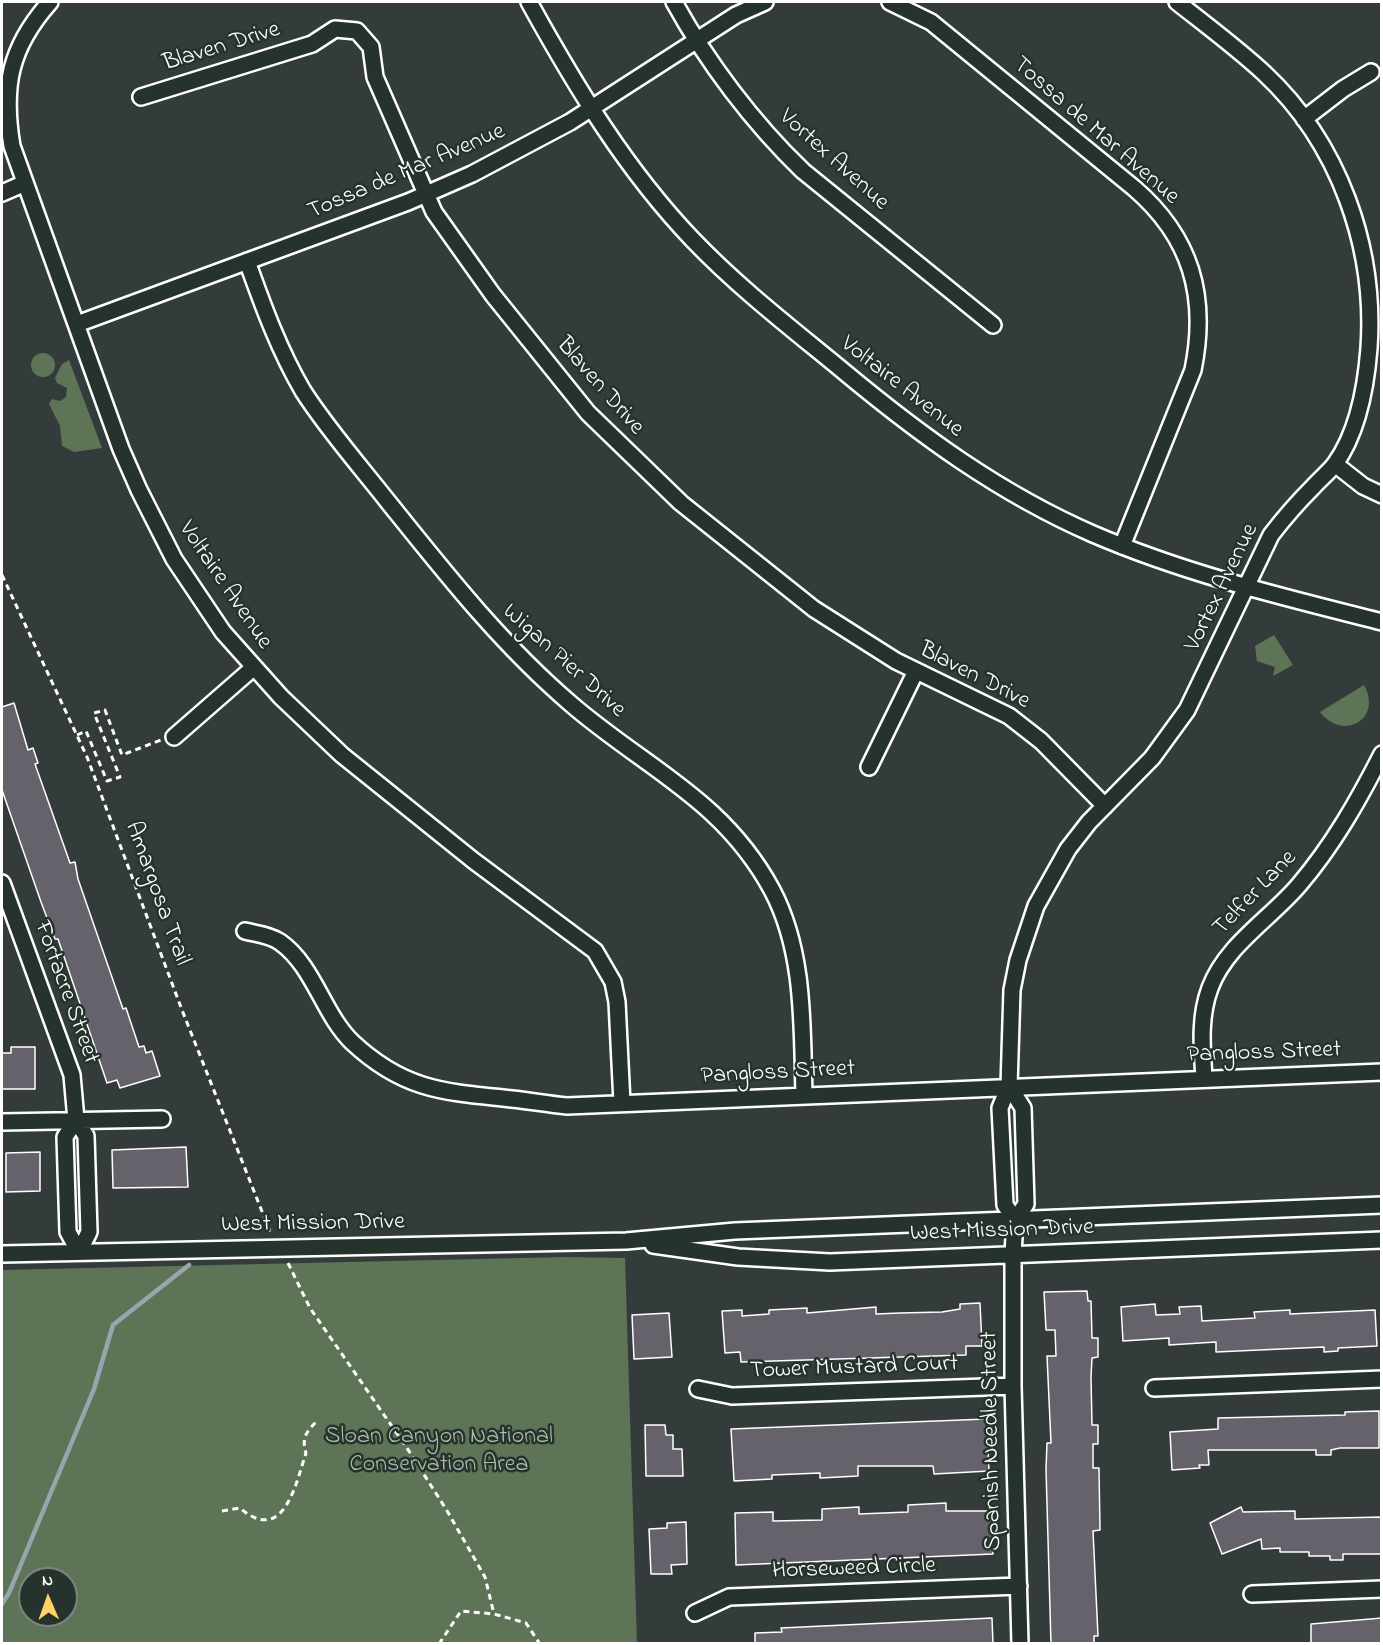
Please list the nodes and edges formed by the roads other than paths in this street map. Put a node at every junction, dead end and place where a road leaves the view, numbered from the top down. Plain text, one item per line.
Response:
1 (50, 2) edge
2 (529, 2) edge
3 (674, 2) edge
4 (765, 2) edge
5 (890, 2) edge
6 (1177, 2) edge
7 (699, 39) junction
8 (1371, 72) dead end
9 (141, 97) dead end
10 (591, 109) junction
11 (1305, 119) junction
12 (25, 183) junction
13 (2, 194) edge
14 (426, 195) junction
15 (248, 261) junction
16 (77, 324) junction
17 (993, 325) dead end
18 (1335, 464) junction
19 (1382, 495) edge
20 (1122, 546) junction
21 (1245, 588) junction
22 (1382, 622) edge
23 (253, 668) junction
24 (916, 671) junction
25 (169, 738) road end
26 (1382, 754) edge
27 (869, 767) dead end
28 (1105, 806) junction
29 (2, 883) edge
30 (245, 931) dead end
31 (1382, 1072) edge
32 (1204, 1078) junction
33 (1009, 1086) junction
34 (804, 1095) junction
35 (622, 1103) junction
36 (162, 1119) dead end
37 (76, 1120) junction
38 (2, 1122) edge
39 (1382, 1205) edge
40 (1014, 1220) junction
41 (1014, 1237) joint
42 (1382, 1240) edge
43 (626, 1241) junction
44 (79, 1252) junction
45 (2, 1254) edge
46 (1012, 1254) junction
47 (1382, 1379) edge
48 (1013, 1386) junction
49 (1154, 1388) dead end
50 (698, 1389) dead end
51 (1018, 1586) junction
52 (1382, 1589) edge
53 (1252, 1594) dead end
54 (695, 1613) dead end
55 (1020, 1644) edge

1 - 12 street, Voltaire Avenue
2 - 10 street, Voltaire Avenue
3 - 7 street, Vortex Avenue
4 - 7 street, Tossa de Mar Avenue
5 - 20 street, Tossa de Mar Avenue
6 - 11 street, Vortex Avenue
7 - 10 street, Tossa de Mar Avenue
7 - 17 street, Vortex Avenue
8 - 11 street
9 - 14 street, Blaven Drive
10 - 14 street, Tossa de Mar Avenue
10 - 20 street, Voltaire Avenue
11 - 18 street, Vortex Avenue
12 - 13 street
12 - 16 street, Voltaire Avenue
14 - 15 street, Tossa de Mar Avenue
14 - 24 street, Blaven Drive
15 - 16 street, Tossa de Mar Avenue
15 - 34 street, Wigan Pier Drive
16 - 23 street, Voltaire Avenue
18 - 19 street
18 - 21 street, Vortex Avenue
20 - 21 street, Voltaire Avenue
21 - 22 street, Voltaire Avenue
21 - 28 street, Vortex Avenue
23 - 25 street
23 - 35 street, Voltaire Avenue
24 - 27 street
24 - 28 street, Blaven Drive
26 - 32 street, Telfer Lane
28 - 33 street, Vortex Avenue
29 - 37 street, Fortacre Street
30 - 35 street, Pangloss Street
31 - 32 street, Pangloss Street
32 - 33 street, Pangloss Street
33 - 34 street, Pangloss Street
33 - 40 street, Vortex Avenue
33 - 40 street, Vortex Avenue
34 - 35 street, Pangloss Street
36 - 37 street
37 - 38 street
37 - 44 street, Fortacre Street
37 - 44 street, Fortacre Street
39 - 40 street, West Mission Drive
40 - 41 street, Vortex Avenue
40 - 43 street, West Mission Drive
41 - 46 street, Spanish Needle Street
42 - 46 street, West Mission Drive
43 - 44 street, West Mission Drive
43 - 46 street, West Mission Drive
44 - 45 street, West Mission Drive
46 - 48 street, Spanish Needle Street
47 - 49 street
48 - 50 street, Tower Mustard Court
48 - 51 street, Spanish Needle Street
51 - 54 street, Horseweed Circle
51 - 55 street, Spanish Needle Street
52 - 53 street

